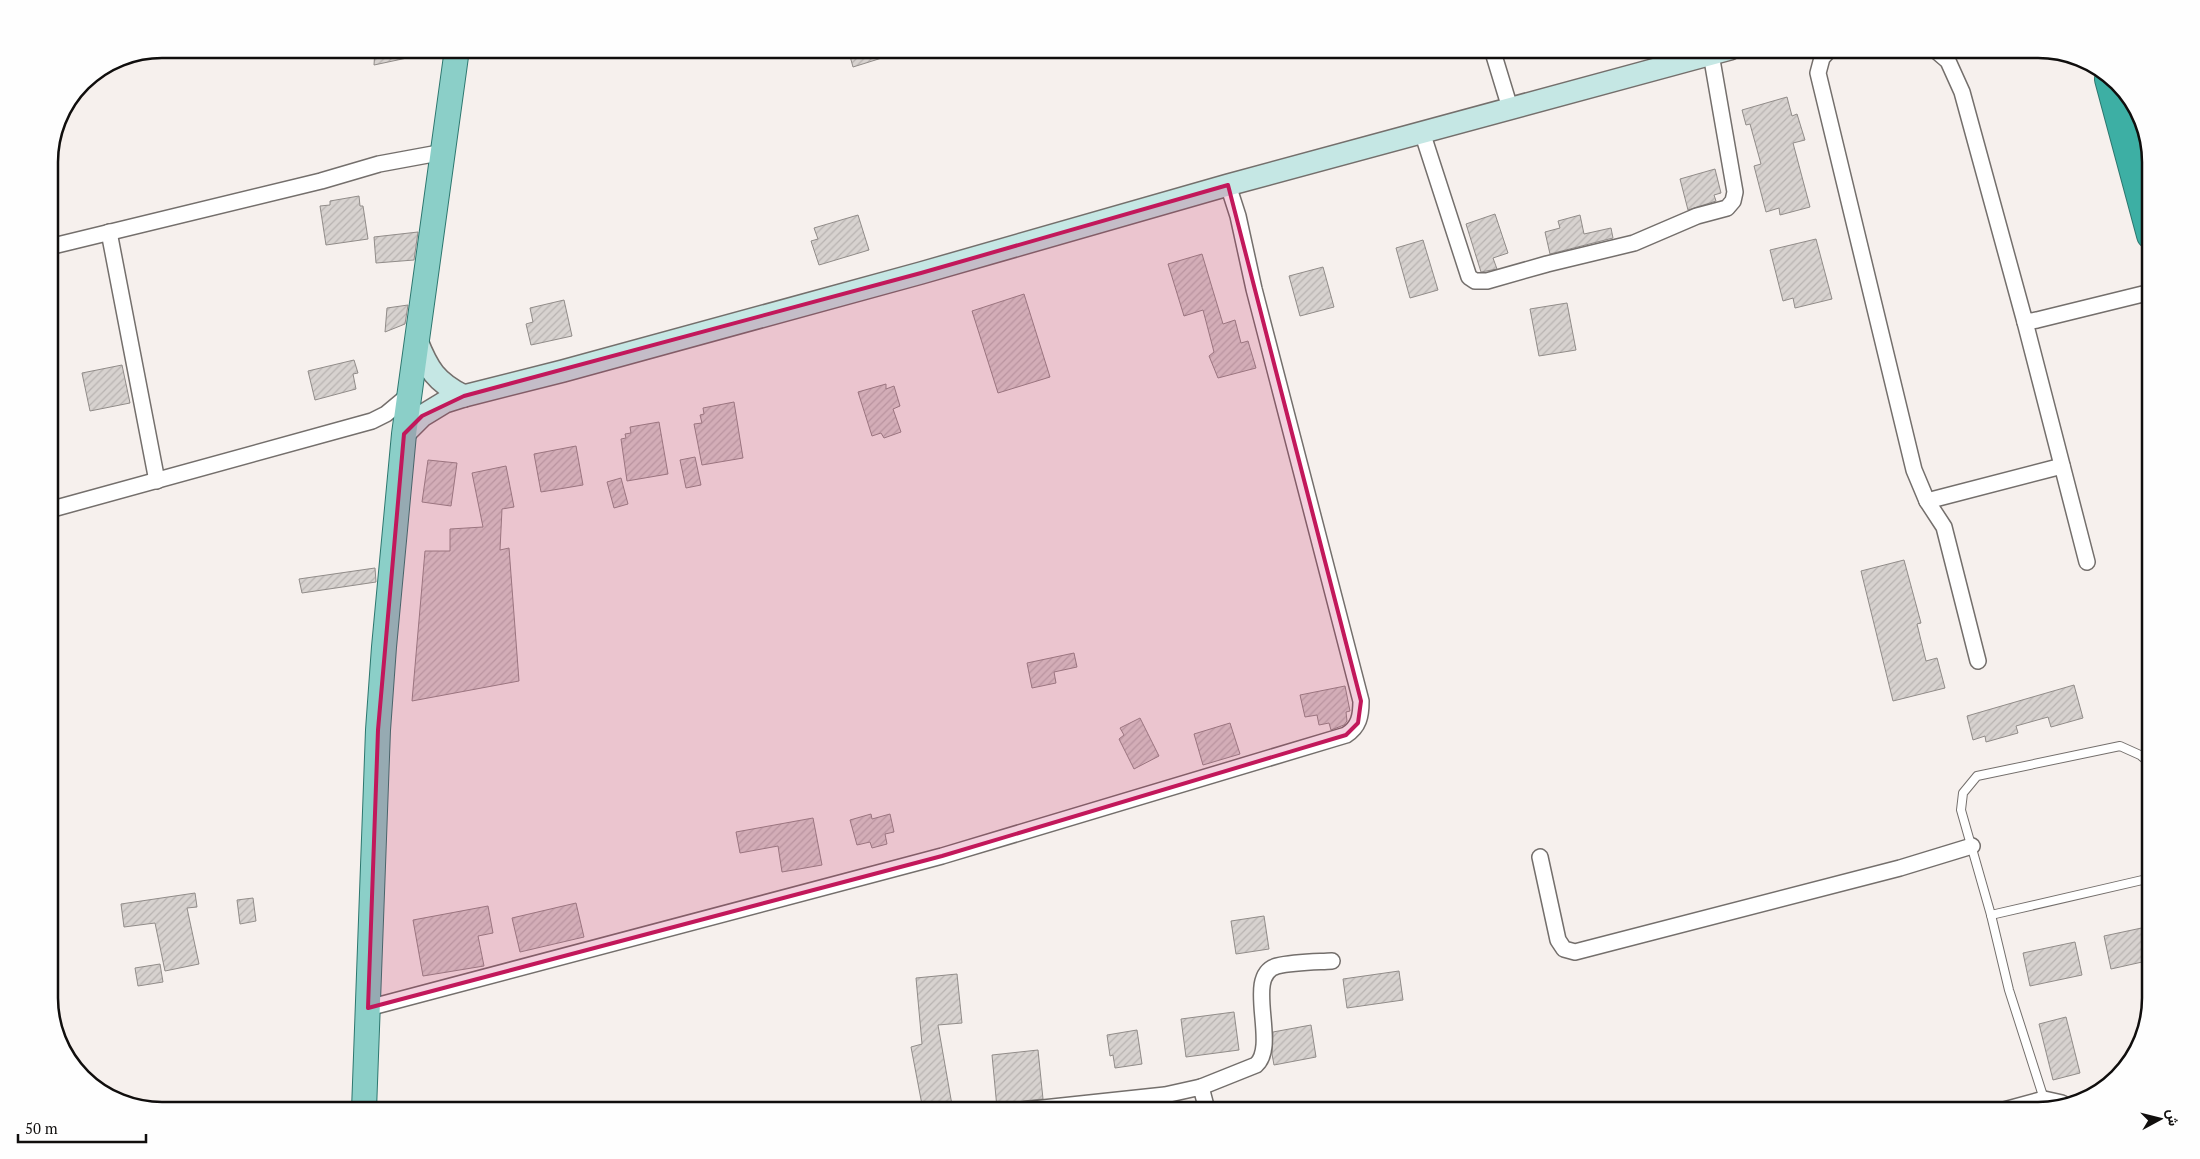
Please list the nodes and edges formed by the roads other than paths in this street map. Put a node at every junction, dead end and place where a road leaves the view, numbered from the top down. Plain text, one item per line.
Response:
1 (456, 58) edge
2 (1495, 58) edge
3 (1695, 58) edge
4 (1722, 58) edge
5 (1822, 58) edge
6 (1944, 58) edge
7 (2111, 87) edge
8 (1510, 108) junction
9 (1422, 132) junction
10 (444, 152) junction
11 (1228, 185) junction
12 (2142, 202) edge
13 (109, 232) junction
14 (58, 245) edge
15 (2142, 294) edge
16 (2025, 322) junction
17 (417, 341) junction
18 (410, 394) junction
19 (464, 396) junction
20 (404, 434) junction
21 (2062, 466) junction
22 (157, 482) junction
23 (1927, 501) junction
24 (58, 508) edge
25 (2087, 562) dead end
26 (1978, 661) dead end
27 (2142, 757) edge
28 (1972, 846) junction
29 (1540, 857) dead end
30 (2142, 880) edge
31 (1992, 915) junction
32 (1332, 961) dead end
33 (368, 1008) junction
34 (1201, 1087) junction
35 (2044, 1098) junction
36 (2054, 1101) edge
37 (364, 1102) edge
38 (1098, 1102) edge
39 (1205, 1102) edge
40 (2031, 1102) edge

1 - 10 main road
2 - 8 street
3 - 8 street
4 - 9 street
5 - 23 street
6 - 16 street
7 - 12 highway
8 - 9 street
9 - 11 street
10 - 13 street
10 - 17 main road
11 - 19 street
11 - 33 street
13 - 14 street
13 - 22 street
15 - 16 street
16 - 21 street
17 - 18 main road
17 - 19 street
18 - 20 main road
18 - 22 street
19 - 20 street
20 - 33 main road
21 - 23 street
21 - 25 street
22 - 24 street
23 - 26 street
27 - 28 lane
28 - 29 street
28 - 31 lane
30 - 31 lane
31 - 35 lane
32 - 34 street
33 - 37 main road
34 - 38 street
34 - 39 street
35 - 36 street
35 - 40 street

